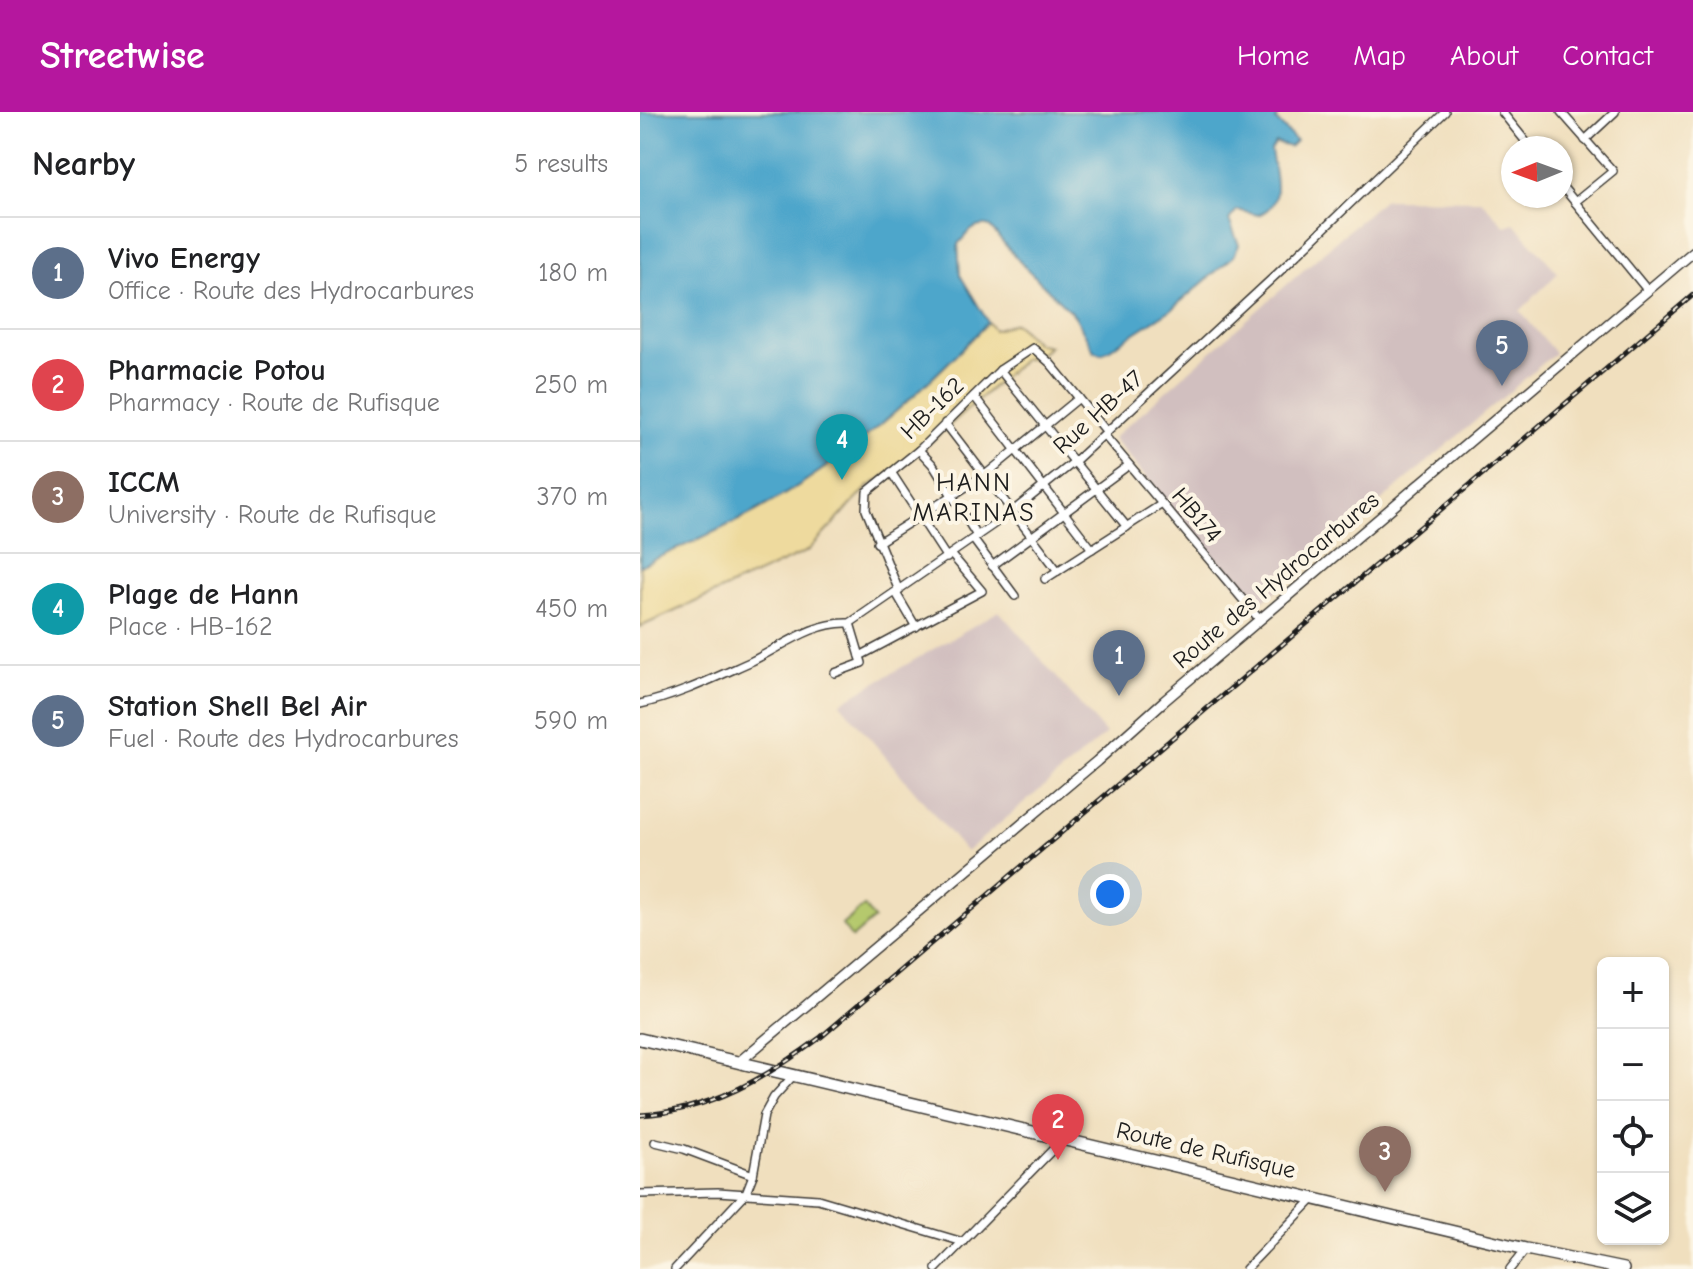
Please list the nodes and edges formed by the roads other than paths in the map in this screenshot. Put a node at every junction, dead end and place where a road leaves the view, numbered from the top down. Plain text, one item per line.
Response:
1 (1445, 112) edge
2 (1502, 112) edge
3 (1561, 112) edge
4 (1614, 112) edge
5 (1521, 136) edge
6 (1585, 140) junction
7 (1573, 200) edge
8 (1575, 202) junction
9 (1693, 252) edge
10 (1648, 291) junction
11 (1033, 348) joint
12 (1000, 370) junction
13 (974, 396) junction
14 (1079, 398) junction
15 (945, 423) junction
16 (1046, 427) junction
17 (1106, 434) junction
18 (919, 450) junction
19 (1017, 451) junction
20 (1074, 462) junction
21 (1129, 465) junction
22 (891, 472) junction
23 (985, 475) junction
24 (1044, 487) junction
25 (1097, 489) junction
26 (953, 496) junction
27 (1162, 504) junction
28 (1013, 511) junction
29 (1065, 513) junction
30 (920, 517) junction
31 (1127, 527) junction
32 (975, 538) junction
33 (1033, 538) junction
34 (877, 543) junction
35 (1092, 549) junction
36 (949, 556) junction
37 (992, 566) junction
38 (1058, 571) junction
39 (1045, 579) dead end
40 (898, 592) junction
41 (1015, 596) dead end
42 (1260, 620) junction
43 (850, 623) junction
44 (916, 627) junction
45 (861, 660) junction
46 (835, 673) dead end
47 (640, 704) edge
48 (640, 1039) edge
49 (739, 1062) junction
50 (794, 1075) junction
51 (1062, 1140) junction
52 (655, 1142) dead end
53 (753, 1175) junction
54 (746, 1193) junction
55 (640, 1194) edge
56 (1314, 1198) junction
57 (963, 1242) junction
58 (1526, 1249) junction
59 (939, 1268) edge
60 (675, 1269) edge
61 (1246, 1269) edge
62 (1510, 1269) edge
63 (1623, 1269) edge

1 - 17 street, Rue HB-47
2 - 5 street
3 - 6 street
4 - 6 street
6 - 8 street
7 - 8 street
8 - 10 street
9 - 10 street, Route des Hydrocarbures
10 - 42 street, Route des Hydrocarbures
11 - 12 street, HB-162
11 - 14 street, HB174
12 - 13 street, HB-162
12 - 16 street
13 - 15 street, HB-162
13 - 19 street
14 - 16 street
14 - 17 street, HB174
15 - 18 street, HB-162
15 - 23 street
16 - 19 street
16 - 20 street
17 - 20 street, Rue HB-47
17 - 21 street, HB174
18 - 22 street, HB-162
18 - 26 street
19 - 23 street
19 - 24 street
20 - 24 street, Rue HB-47
20 - 25 street
21 - 25 street
21 - 27 street, HB174
22 - 30 street
22 - 34 street, HB-162
23 - 26 street
23 - 28 street
24 - 28 street, Rue HB-47
24 - 29 street
25 - 29 street
25 - 31 street
26 - 30 street
26 - 32 street
27 - 31 street
27 - 42 street, HB174
28 - 32 street, Rue HB-47
28 - 33 street
29 - 33 street
29 - 35 street
30 - 34 street
30 - 36 street
31 - 35 street
32 - 36 street, Rue HB-47
32 - 37 street
33 - 37 street
33 - 38 street
34 - 40 street, HB-162
35 - 38 street
36 - 40 street, Rue HB-47
36 - 44 street
37 - 41 street
38 - 39 street
40 - 43 street, Rue HB-47
40 - 44 street, HB-162
42 - 49 street, Route des Hydrocarbures
43 - 45 street
43 - 47 street, Rue HB-47
44 - 45 street
45 - 46 street
48 - 49 main road, Route de Rufisque
49 - 50 main road, Route de Rufisque
50 - 51 main road, Route de Rufisque
50 - 53 street
51 - 56 main road, Route de Rufisque
51 - 57 street
52 - 53 street
53 - 54 street
54 - 55 street
54 - 57 street
54 - 60 street
56 - 58 main road, Route de Rufisque
56 - 61 street
57 - 59 street
58 - 62 street
58 - 63 main road, Route de Rufisque

